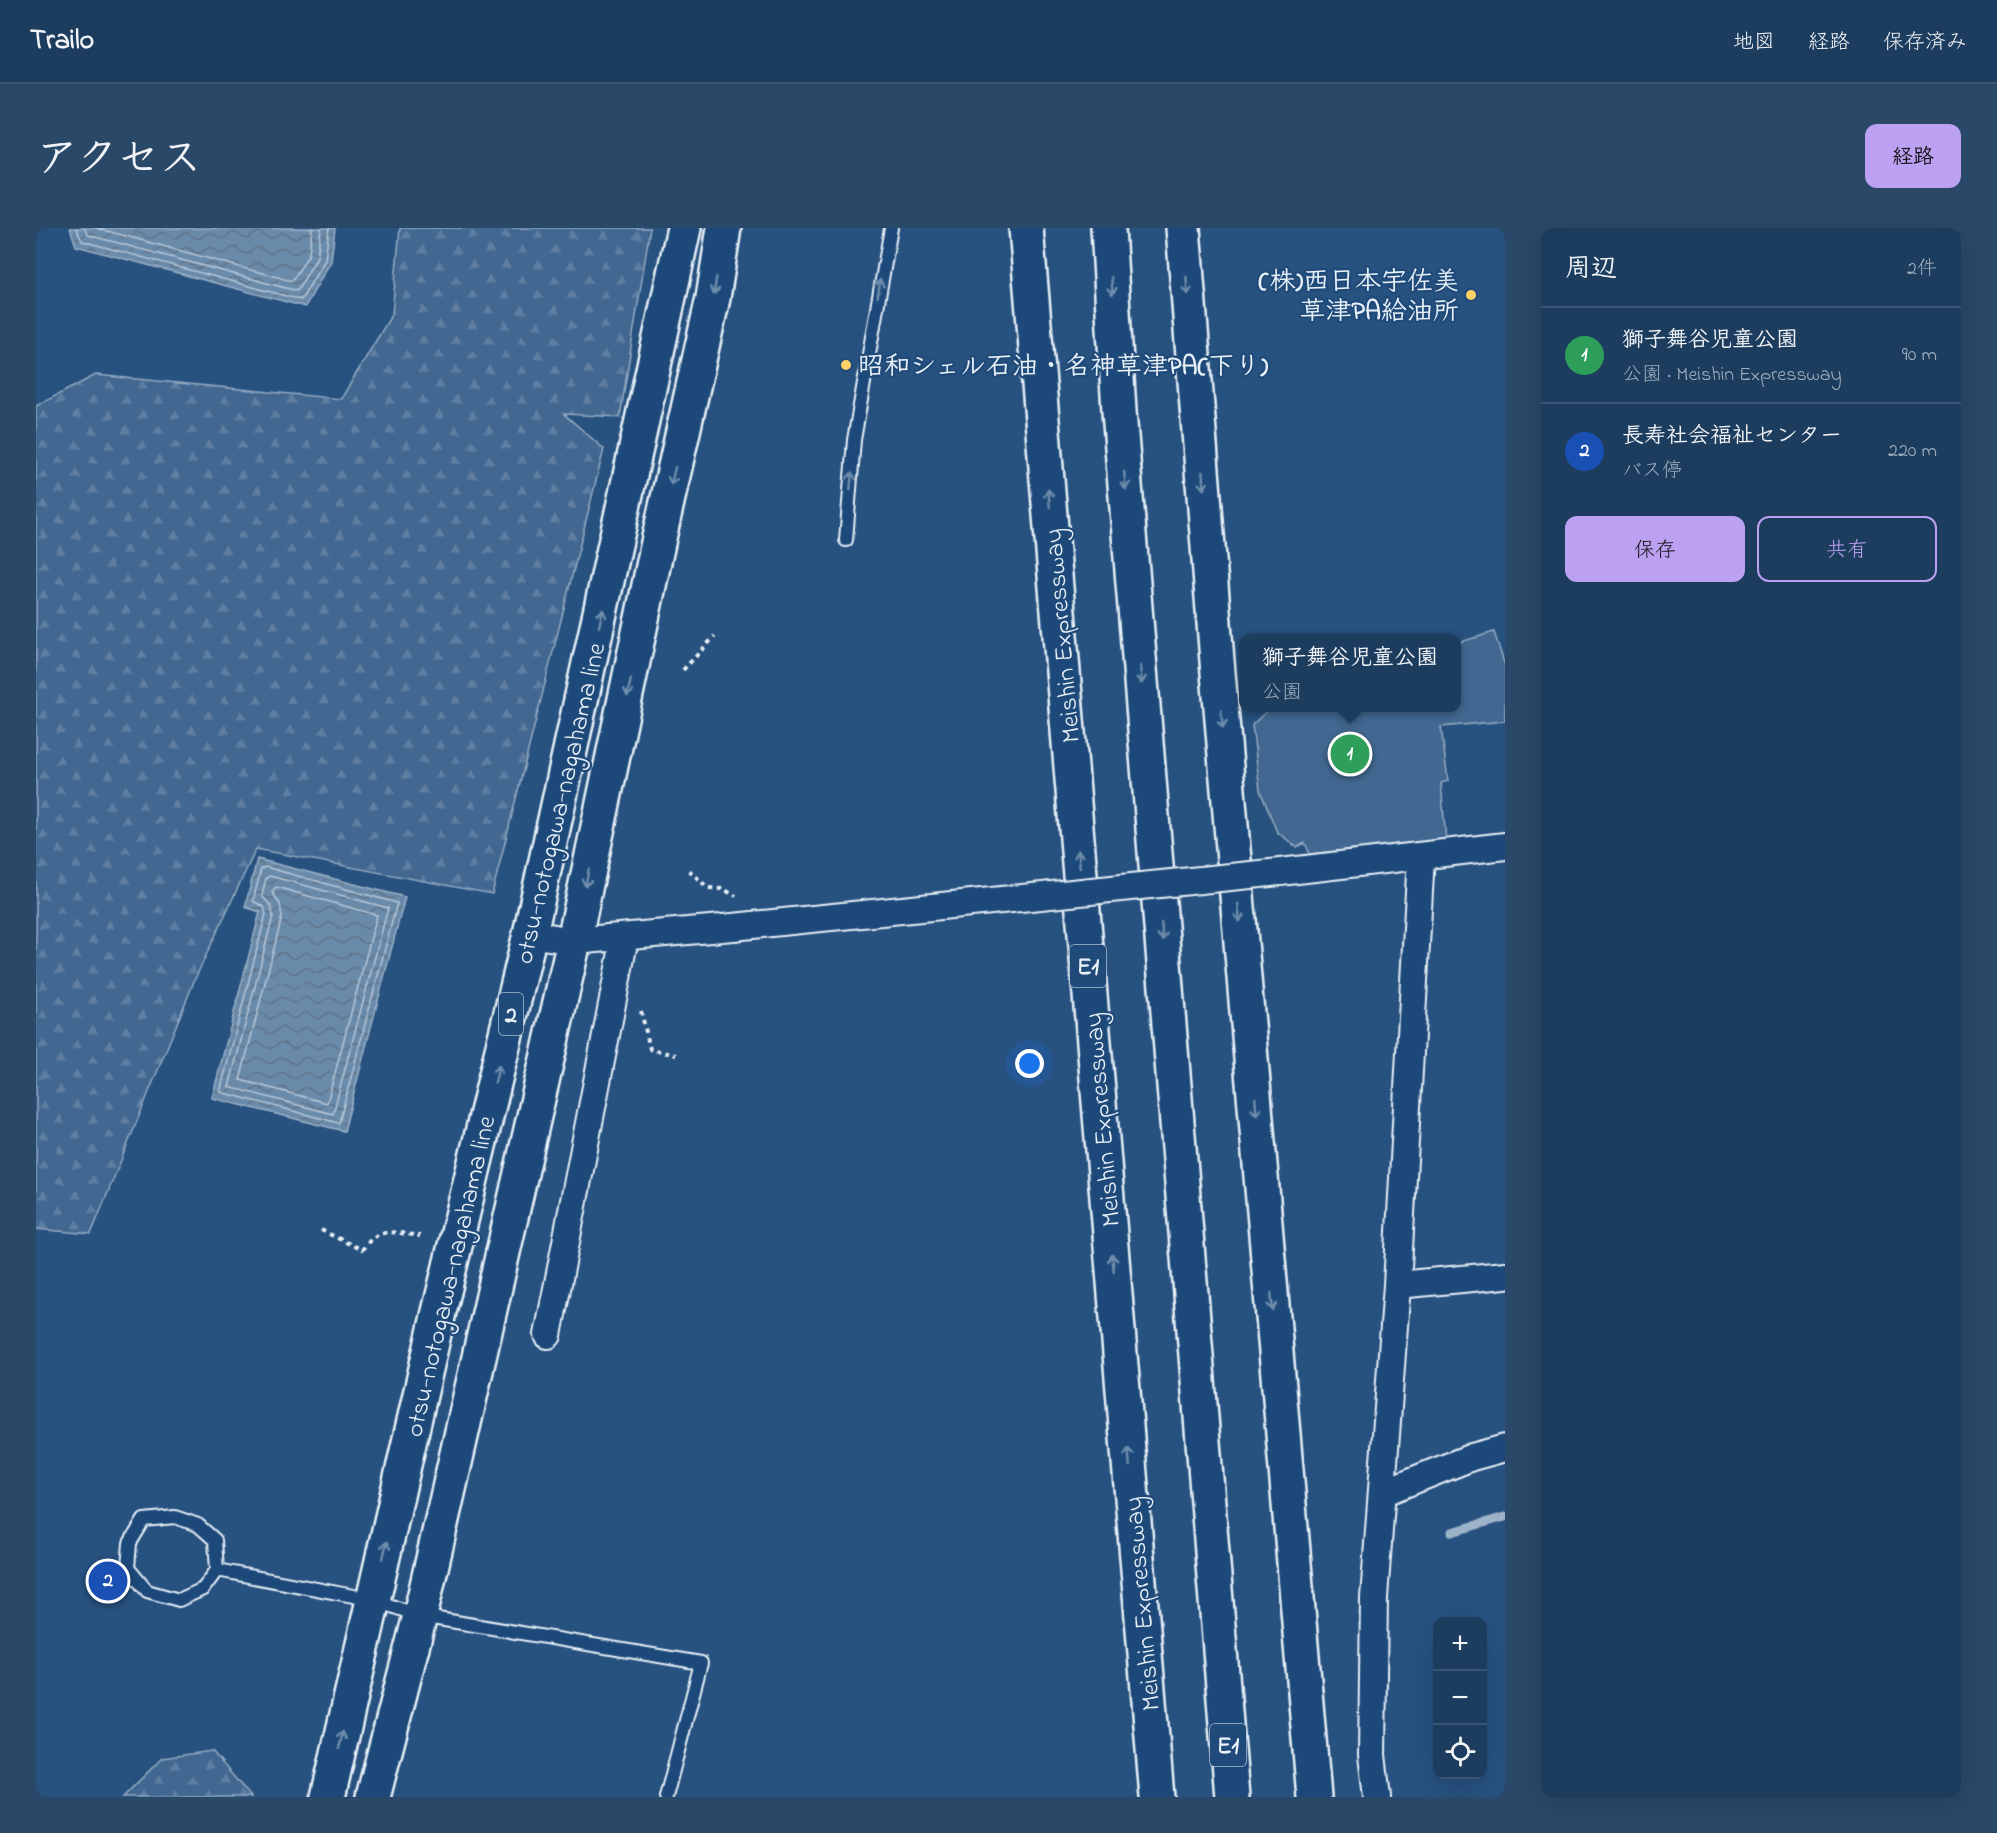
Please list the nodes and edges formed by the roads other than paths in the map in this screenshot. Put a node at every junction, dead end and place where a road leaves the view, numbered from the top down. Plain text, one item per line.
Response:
1 (684, 228) edge
2 (724, 228) edge
3 (891, 228) edge
4 (1026, 228) edge
5 (1108, 228) edge
6 (1183, 228) edge
7 (846, 540) dead end
8 (1505, 846) edge
9 (1421, 856) junction
10 (530, 934) junction
11 (626, 937) junction
12 (574, 941) junction
13 (1505, 1275) edge
14 (1397, 1285) junction
15 (548, 1335) dead end
16 (1505, 1448) edge
17 (1382, 1493) junction
18 (217, 1570) junction
19 (374, 1600) junction
20 (420, 1616) junction
21 (1224, 1692) junction
22 (1149, 1704) junction
23 (328, 1797) edge
24 (373, 1797) edge
25 (666, 1797) edge
26 (1150, 1797) edge
27 (1157, 1797) edge
28 (1232, 1797) edge
29 (1238, 1797) edge
30 (1314, 1797) edge
31 (1377, 1797) edge

10 -> 1 main road, otsu-notogawa-nagahama line / 2
2 -> 12 main road, otsu-notogawa-nagahama line / 2
7 -> 3 lane
22 -> 4 main road, Meishin Expressway / E1
5 -> 21 main road, E1
6 -> 30 main road
8 - 9 street
9 - 11 street, bridge
9 - 14 street
10 - 12 street
19 -> 10 main road, otsu-notogawa-nagahama line / 2
11 - 12 street
11 - 15 street
12 - 20 main road, otsu-notogawa-nagahama line / 2
13 - 14 street
14 - 17 street
16 - 17 street
17 - 31 street
18 - 18 lane
18 - 19 lane
19 - 20 lane
23 -> 19 main road, otsu-notogawa-nagahama line / 2
20 - 24 main road, otsu-notogawa-nagahama line / 2
20 - 25 lane
21 - 28 main road, E1
21 - 29 main road
22 - 26 main road
22 - 27 main road, Meishin Expressway / E1

